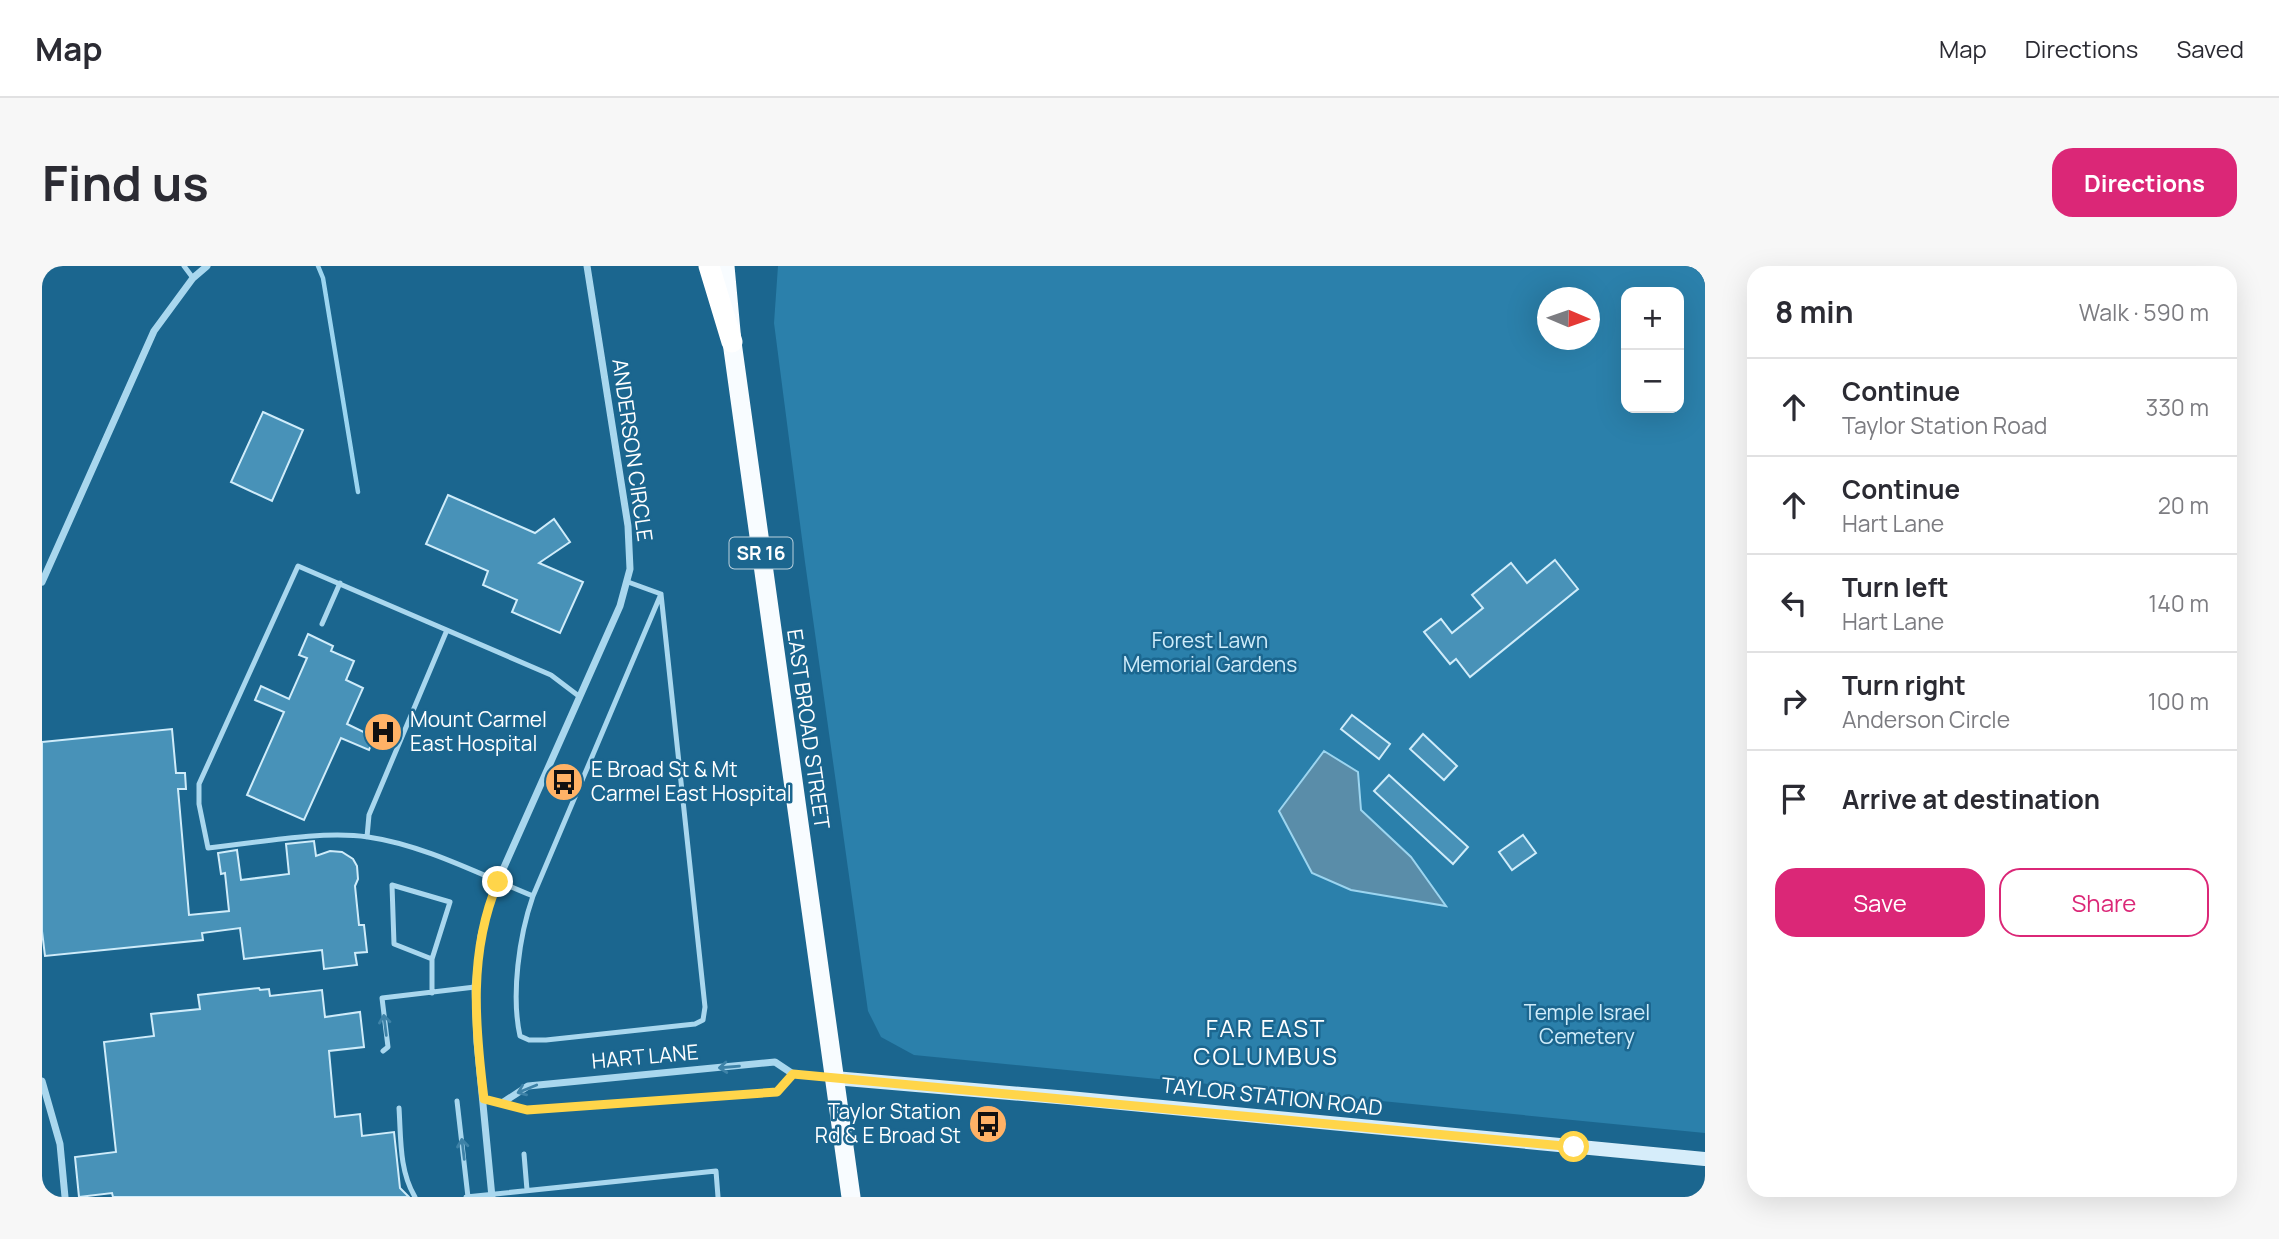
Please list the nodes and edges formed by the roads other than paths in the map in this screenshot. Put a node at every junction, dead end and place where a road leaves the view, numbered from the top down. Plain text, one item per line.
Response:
1 (184, 266) edge
2 (207, 266) edge
3 (587, 266) edge
4 (709, 266) edge
5 (725, 266) edge
6 (193, 278) junction
7 (732, 342) junction
8 (42, 582) edge
9 (628, 582) junction
10 (340, 583) junction
11 (661, 594) junction
12 (322, 624) dead end
13 (447, 630) junction
14 (580, 697) junction
15 (367, 836) junction
16 (498, 882) junction
17 (533, 896) junction
18 (432, 959) junction
19 (475, 987) junction
20 (432, 993) junction
21 (383, 1051) dead end
22 (793, 1074) junction
23 (834, 1078) junction
24 (42, 1081) edge
25 (484, 1099) junction
26 (457, 1101) dead end
27 (502, 1103) junction
28 (399, 1108) dead end
29 (524, 1154) dead end
30 (1705, 1159) edge
31 (527, 1190) junction
32 (492, 1195) edge
33 (65, 1197) edge
34 (415, 1197) edge
35 (467, 1197) edge
36 (718, 1197) edge
37 (850, 1197) edge

1 - 6 lane
2 - 6 street
3 - 9 street, ANDERSON CIRCLE
4 - 7 highway
5 - 7 highway, EAST BROAD STREET / SR 16
6 - 8 street
7 - 23 highway, EAST BROAD STREET / SR 16
9 - 11 lane
9 - 14 street, ANDERSON CIRCLE
10 - 12 lane
10 - 13 lane
10 - 15 lane
11 - 17 lane
11 - 17 lane
13 - 14 lane
13 - 15 lane
14 - 16 street, ANDERSON CIRCLE
15 - 16 lane
16 - 17 lane
16 - 19 street, ANDERSON CIRCLE
18 - 18 lane
18 - 20 lane
19 - 20 lane
19 - 25 street, ANDERSON CIRCLE
21 -> 20 lane
22 - 23 street, HART LANE
22 - 27 street, HART LANE
22 -> 27 street, HART LANE
23 - 30 main road, TAYLOR STATION ROAD
23 - 37 highway, EAST BROAD STREET / SR 16
24 - 33 street
25 - 27 street, HART LANE
25 - 32 street, ANDERSON CIRCLE
35 -> 26 lane
28 - 34 lane
29 - 31 lane
31 - 32 lane
31 - 36 lane
32 - 35 lane

